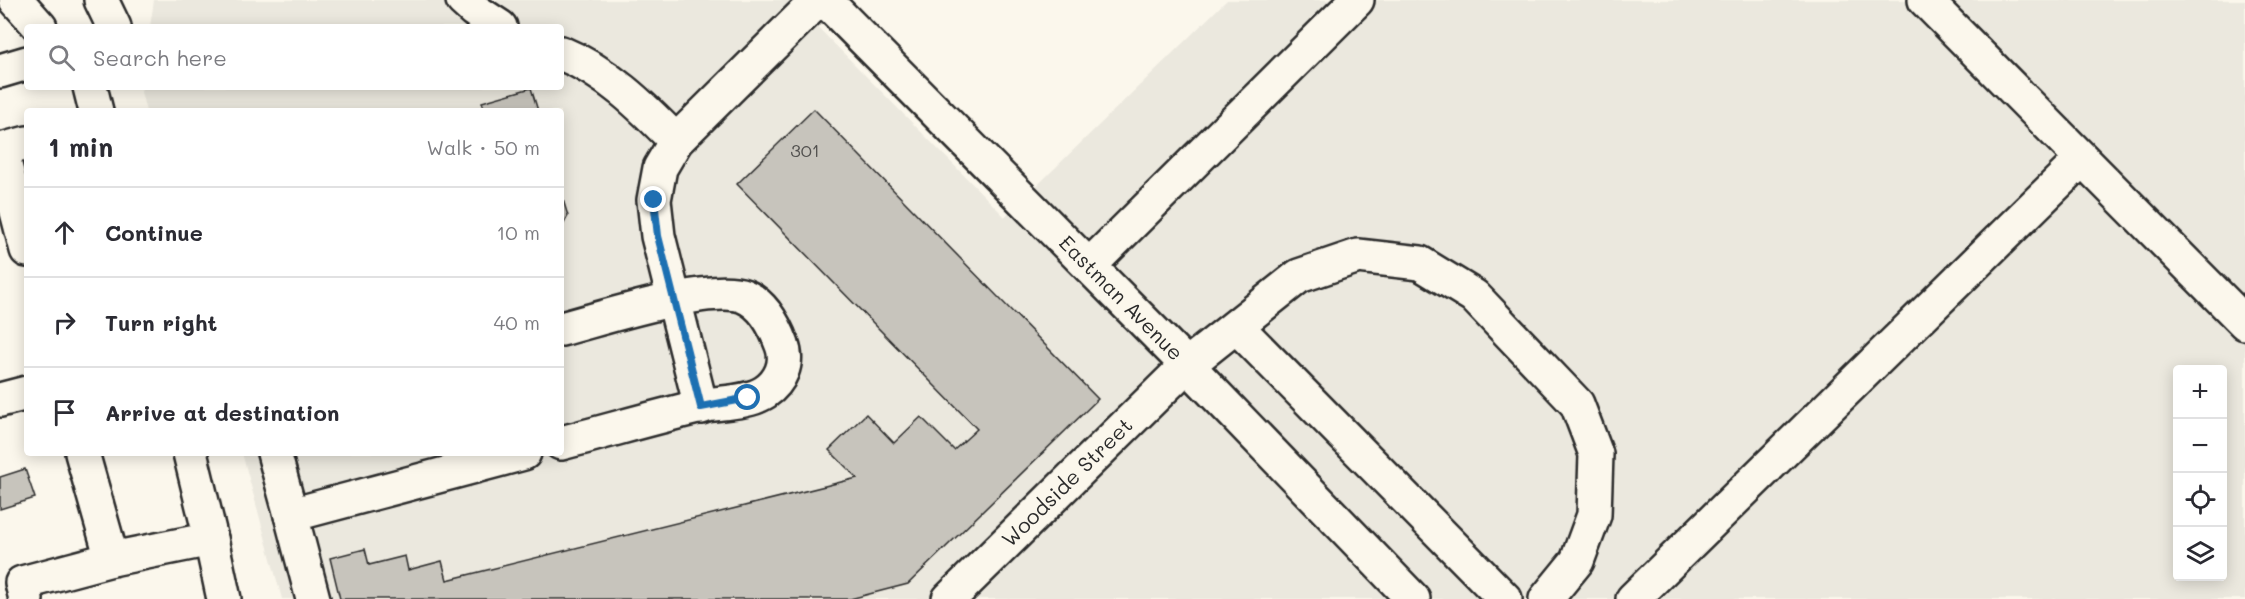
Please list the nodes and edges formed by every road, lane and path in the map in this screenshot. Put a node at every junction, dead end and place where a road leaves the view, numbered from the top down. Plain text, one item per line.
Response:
1 (16, 0) edge
2 (101, 0) edge
3 (463, 0) edge
4 (818, 0) edge
5 (825, 0) edge
6 (1357, 0) edge
7 (1924, 0) edge
8 (37, 24) edge
9 (113, 24) edge
10 (495, 24) edge
11 (564, 54) edge
12 (24, 64) edge
13 (0, 71) edge
14 (91, 90) edge
15 (95, 108) edge
16 (676, 141) junction
17 (24, 144) edge
18 (2082, 159) junction
19 (17, 242) edge
20 (1089, 267) junction
21 (674, 300) junction
22 (2245, 323) edge
23 (1237, 327) junction
24 (564, 328) edge
25 (1187, 365) junction
26 (24, 394) edge
27 (0, 400) edge
28 (701, 407) junction
29 (564, 442) edge
30 (83, 456) edge
31 (191, 456) edge
32 (275, 456) edge
33 (513, 456) edge
34 (291, 515) junction
35 (211, 539) junction
36 (112, 559) junction
37 (26, 599) edge
38 (224, 599) edge
39 (313, 599) edge
40 (949, 599) edge
41 (1413, 599) edge
42 (1505, 599) edge
43 (1546, 599) edge
44 (1633, 599) edge

1 - 8 street
2 - 9 street
3 - 10 street
4 - 16 street
5 - 20 street, Eastman Avenue
6 - 20 street
7 - 18 street
11 - 16 street
12 - 13 street
14 - 15 street
16 - 21 street
17 - 19 street
18 - 22 street
18 - 44 street
20 - 25 street, Eastman Avenue
21 - 24 street
21 - 28 street
21 - 28 street
23 - 25 street, Woodside Street
23 - 42 street
23 - 43 street, Woodside Street
25 - 40 street, Woodside Street
25 - 41 street, Eastman Avenue
26 - 27 street
28 - 29 street
30 - 36 street
31 - 35 street
32 - 34 street
33 - 34 street
34 - 39 street
35 - 36 street
35 - 38 street
36 - 37 street

